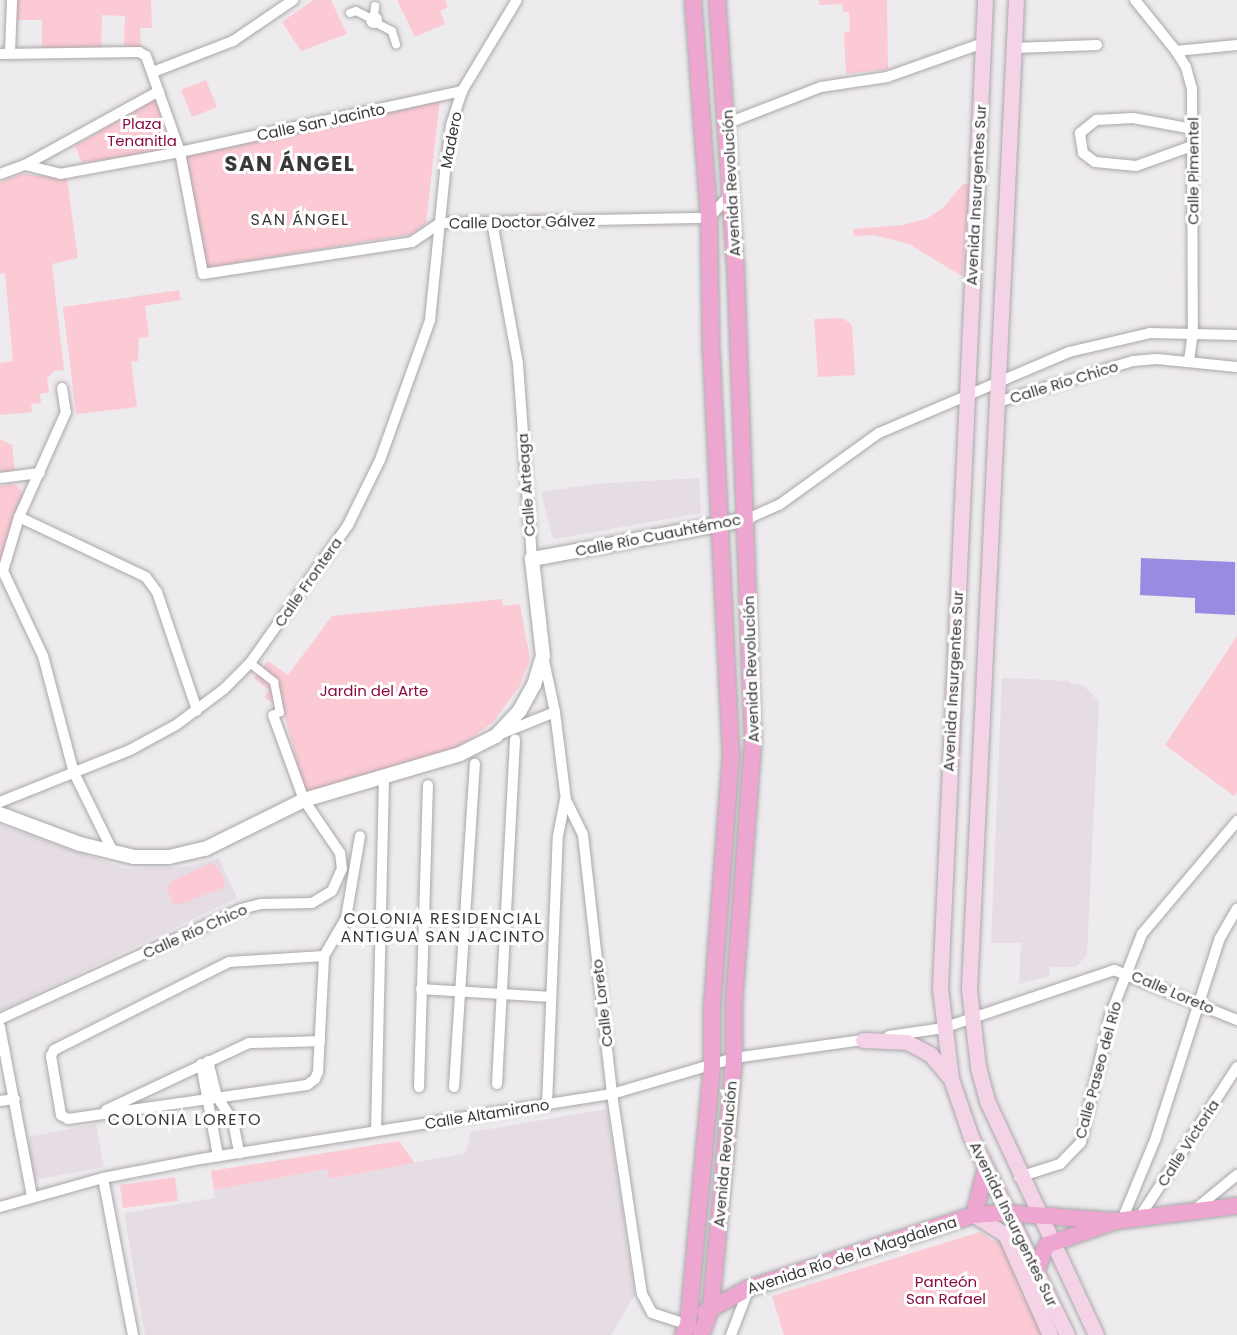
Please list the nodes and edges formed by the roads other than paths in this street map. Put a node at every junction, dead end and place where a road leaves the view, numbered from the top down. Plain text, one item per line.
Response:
1 (12, 0) edge
2 (292, 0) edge
3 (517, 0) edge
4 (693, 0) edge
5 (717, 0) edge
6 (985, 0) edge
7 (1016, 0) edge
8 (1135, 0) edge
9 (350, 13) dead end
10 (983, 43) junction
11 (396, 44) dead end
12 (1097, 45) dead end
13 (1237, 45) edge
14 (1014, 48) junction
15 (1176, 51) junction
16 (5, 54) edge
17 (153, 72) junction
18 (159, 91) junction
19 (462, 91) junction
20 (728, 123) junction
21 (1193, 129) junction
22 (1192, 146) junction
23 (180, 152) junction
24 (25, 165) junction
25 (0, 174) edge
26 (730, 195) junction
27 (709, 218) junction
28 (492, 222) junction
29 (440, 224) junction
30 (1192, 335) junction
31 (1237, 335) edge
32 (1189, 359) junction
33 (1237, 367) edge
34 (999, 380) junction
35 (62, 388) dead end
36 (967, 394) junction
37 (998, 402) junction
38 (40, 473) junction
39 (0, 478) edge
40 (19, 517) junction
41 (747, 519) junction
42 (719, 524) junction
43 (532, 559) junction
44 (1, 571) edge
45 (543, 656) junction
46 (250, 663) junction
47 (197, 710) junction
48 (555, 712) junction
49 (273, 715) joint
50 (496, 736) junction
51 (515, 739) dead end
52 (475, 764) dead end
53 (74, 773) junction
54 (384, 777) junction
55 (428, 785) dead end
56 (304, 800) junction
57 (566, 800) junction
58 (0, 802) edge
59 (0, 814) edge
60 (1237, 821) edge
61 (360, 836) dead end
62 (113, 852) junction
63 (1237, 908) edge
64 (324, 956) junction
65 (1127, 972) junction
66 (422, 989) junction
67 (461, 991) junction
68 (502, 993) junction
69 (551, 997) junction
70 (1197, 1001) junction
71 (972, 1018) junction
72 (0, 1019) edge
73 (1237, 1020) edge
74 (0, 1027) edge
75 (943, 1028) junction
76 (863, 1040) junction
77 (320, 1041) junction
78 (734, 1058) junction
79 (205, 1063) junction
80 (712, 1064) junction
81 (1237, 1067) edge
82 (951, 1079) junction
83 (497, 1084) dead end
84 (419, 1087) dead end
85 (454, 1087) dead end
86 (612, 1094) junction
87 (212, 1098) junction
88 (15, 1099) junction
89 (0, 1101) edge
90 (547, 1105) junction
91 (95, 1115) junction
92 (376, 1131) junction
93 (239, 1153) junction
94 (218, 1156) junction
95 (985, 1172) junction
96 (1237, 1175) edge
97 (1019, 1177) junction
98 (102, 1178) junction
99 (32, 1196) junction
100 (1237, 1206) edge
101 (0, 1207) edge
102 (1005, 1213) junction
103 (1191, 1213) junction
104 (1039, 1214) junction
105 (974, 1215) junction
106 (1126, 1220) junction
107 (1055, 1241) junction
108 (1037, 1268) junction
109 (749, 1288) junction
110 (711, 1307) junction
111 (687, 1333) edge
112 (133, 1335) edge
113 (732, 1335) edge
114 (1050, 1335) edge
115 (1067, 1335) edge
116 (1096, 1335) edge

1 - 16 street
2 - 17 street
3 - 19 street, Madero
4 - 27 main road, Avenida Revolución
5 - 20 main road, Avenida Revolución
6 - 10 main road, Avenida Insurgentes Sur
7 - 14 main road, Avenida Insurgentes Sur
8 - 15 street, Calle Pimentel
9 - 11 street
10 - 20 street
10 - 36 main road, Avenida Insurgentes Sur
12 - 14 street
13 - 15 street
14 - 34 main road, Avenida Insurgentes Sur
15 - 21 street, Calle Pimentel
16 - 17 street
17 - 18 street
18 - 23 street
18 - 24 street
19 - 23 street, Calle San Jacinto
19 - 29 street, Madero
20 - 26 main road, Avenida Revolución
21 - 22 street, Calle Pimentel
21 - 22 street
22 - 30 street, Calle Pimentel
23 - 24 street, Calle San Jacinto
23 - 29 street, Calle Doctor Gálvez
24 - 25 street
26 - 27 street
26 - 41 main road, Avenida Revolución
27 - 28 street, Calle Doctor Gálvez
27 - 42 main road, Avenida Revolución
28 - 29 street, Calle Doctor Gálvez
28 - 43 street, Calle Arteaga
29 - 46 street, Calle Frontera
30 - 31 street, Calle Río Chico
30 - 32 street, Calle Pimentel
30 - 34 street, Calle Río Chico
32 - 33 street, Calle Río Chico
32 - 37 street, Calle Río Chico
34 - 36 street, Calle Río Cuauhtémoc
34 - 37 main road, Avenida Insurgentes Sur
35 - 38 street
36 - 41 street, Calle Río Cuauhtémoc
36 - 75 main road, Avenida Insurgentes Sur
37 - 71 main road, Avenida Insurgentes Sur
38 - 39 street
38 - 40 street
40 - 44 street
40 - 47 street
41 - 42 street, Calle Río Cuauhtémoc
41 - 78 main road, Avenida Revolución
42 - 43 street, Calle Río Cuauhtémoc
42 - 80 main road, Avenida Revolución
43 - 45 street, Calle Arteaga
44 - 53 street
45 - 48 street, Calle Loreto
45 - 50 street, Calle Arteaga
46 - 47 street, Calle Frontera
46 - 49 street
47 - 53 street, Calle Frontera
48 - 50 street, Calle Arteaga
48 - 57 street, Calle Loreto
49 - 56 street, Calle Río Chico
50 - 54 street, Calle Arteaga
51 - 68 street
52 - 67 street
53 - 58 street, Calle Frontera
53 - 62 street
54 - 56 street, Calle Arteaga
54 - 92 street
55 - 66 street
56 - 62 street, Calle Arteaga
56 - 72 street, Calle Río Chico
57 - 69 street
57 - 86 street, Calle Loreto
59 - 62 street, Calle Arteaga
60 - 65 street, Calle Paseo del Río
61 - 64 street
63 - 70 street
64 - 77 street
64 - 91 street
65 - 70 street, Calle Loreto
65 - 71 street, Calle Loreto
65 - 97 street, Calle Paseo del Río
66 - 67 street
66 - 84 street
67 - 68 street
67 - 85 street
68 - 69 street
68 - 83 street
69 - 90 street
70 - 73 street, Calle Loreto
70 - 106 street
71 - 75 street, Calle Altamirano
71 - 97 main road, Avenida Insurgentes Sur
74 - 88 street
75 - 76 street, Calle Altamirano
75 - 82 main road, Avenida Insurgentes Sur
76 - 78 street, Calle Altamirano
76 - 82 main road
77 - 79 street
77 - 87 street
78 - 80 street, Calle Altamirano
78 - 110 main road, Avenida Revolución
79 - 87 street
79 - 91 street
80 - 86 street, Calle Altamirano
80 - 111 main road, Avenida Revolución
81 - 106 street, Calle Victoria
82 - 95 main road, Avenida Insurgentes Sur
86 - 90 street, Calle Altamirano
86 - 111 street, Calle Loreto
87 - 91 street
87 - 93 street
87 - 94 street
88 - 89 street
88 - 99 street
90 - 92 street, Calle Altamirano
92 - 93 street, Calle Altamirano
93 - 94 street, Calle Altamirano
94 - 98 street, Calle Altamirano
95 - 102 main road, Avenida Insurgentes Sur
95 - 105 main road
96 - 103 street
97 - 104 main road, Avenida Insurgentes Sur
98 - 99 street, Calle Altamirano
98 - 112 street
99 - 101 street, Calle Altamirano
100 - 103 main road
102 - 104 main road, Avenida Río de la Magdalena
102 - 105 main road, Avenida Río de la Magdalena
102 - 108 main road, Avenida Insurgentes Sur
103 - 106 main road
104 - 106 main road, Avenida Río de la Magdalena
104 - 107 main road, Avenida Insurgentes Sur
105 - 109 main road, Avenida Río de la Magdalena
105 - 114 main road
106 - 107 main road
107 - 108 main road
107 - 116 main road, Avenida Insurgentes Sur
108 - 115 main road, Avenida Insurgentes Sur
109 - 110 main road, Avenida Río de la Magdalena
109 - 113 street
110 - 111 main road, Avenida Revolución

